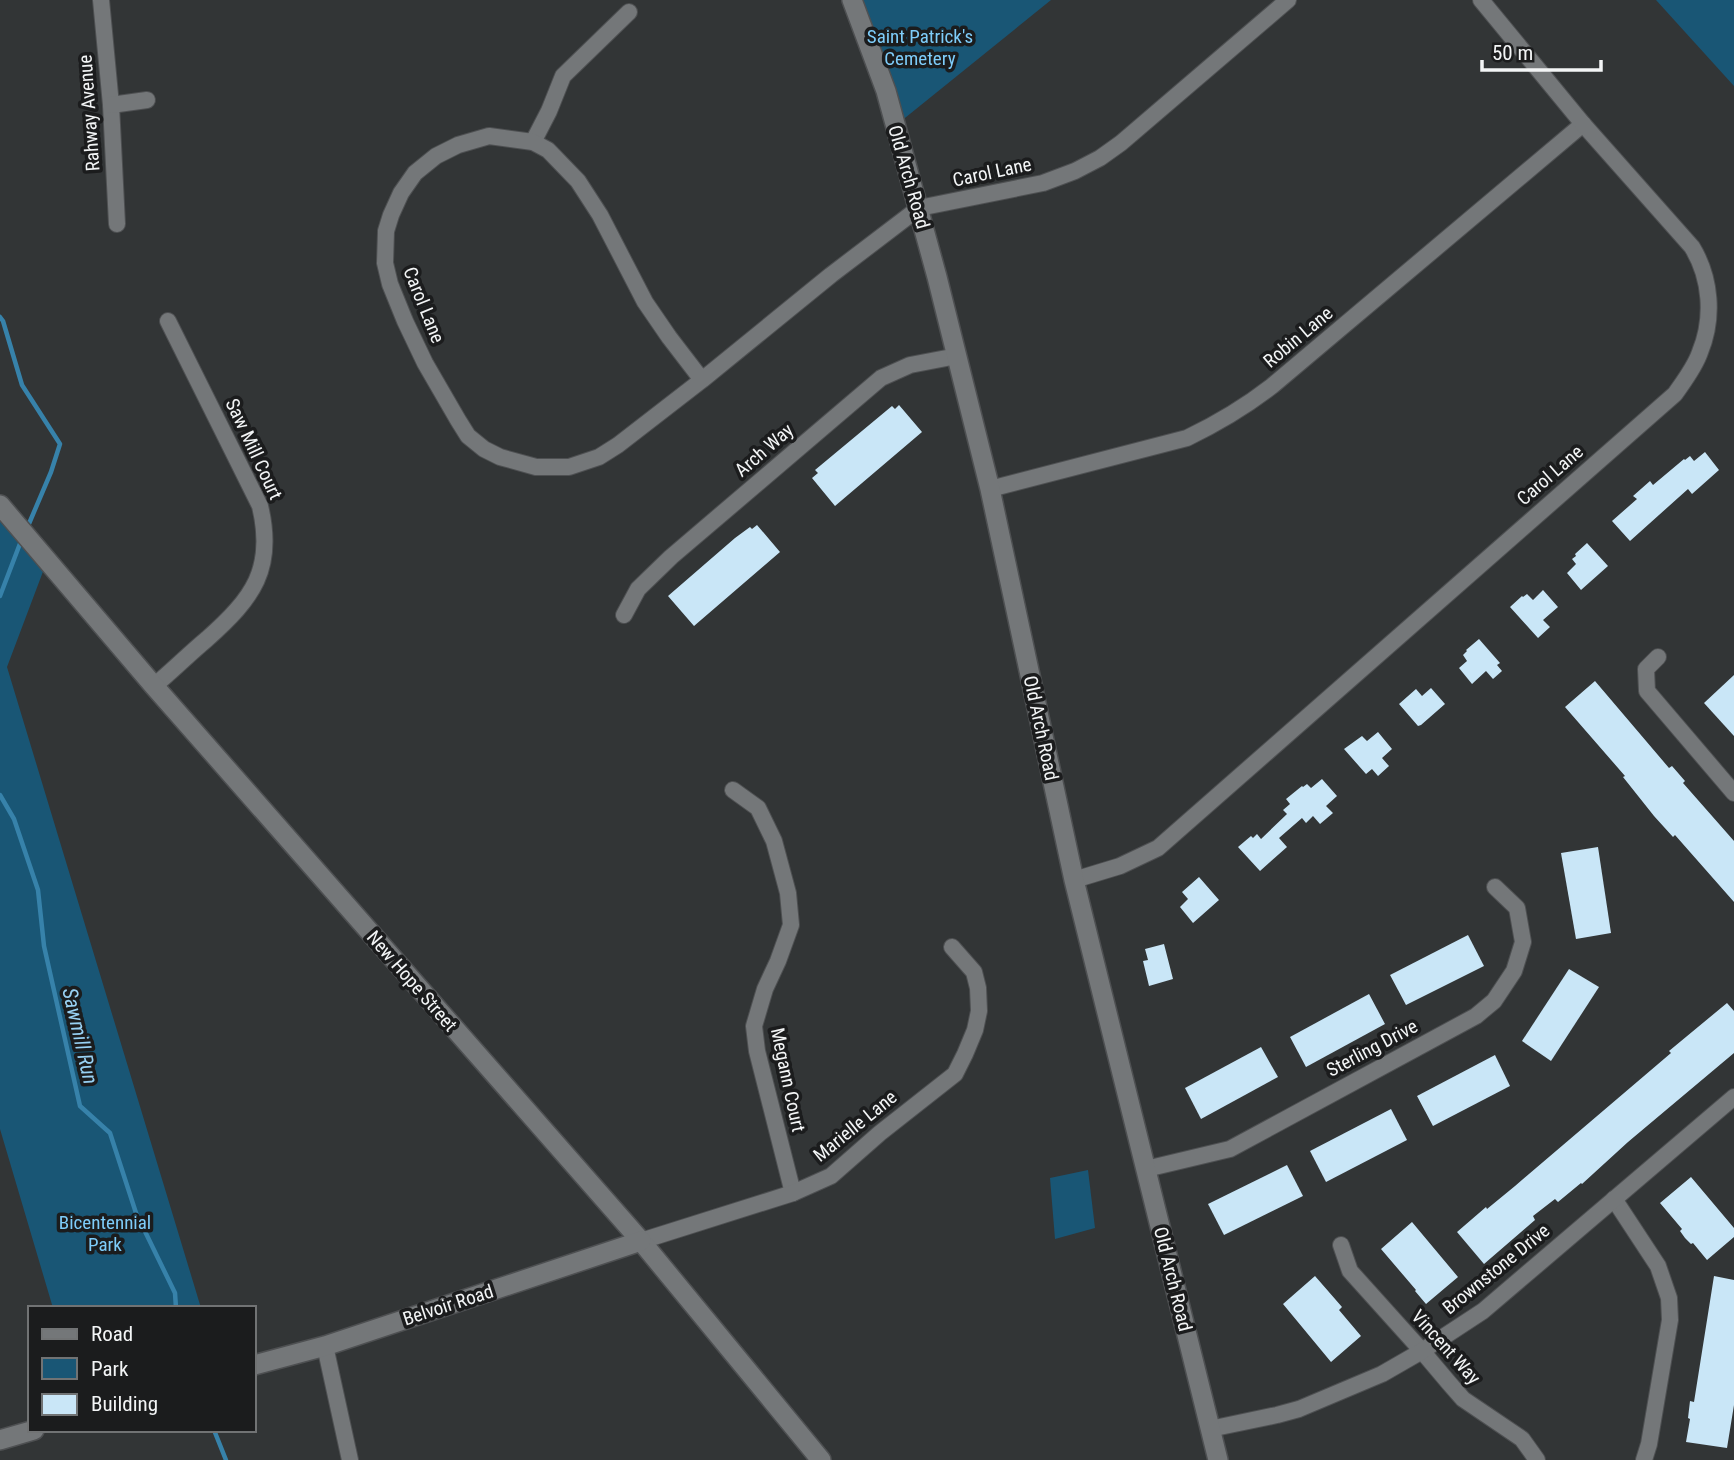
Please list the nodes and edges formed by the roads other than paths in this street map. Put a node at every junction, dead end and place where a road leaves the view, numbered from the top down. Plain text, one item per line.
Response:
1 (101, 0) edge
2 (852, 0) edge
3 (1287, 0) edge
4 (1481, 0) edge
5 (629, 12) dead end
6 (147, 100) dead end
7 (111, 105) junction
8 (1583, 124) junction
9 (533, 142) junction
10 (919, 208) junction
11 (117, 223) dead end
12 (168, 321) dead end
13 (957, 356) junction
14 (702, 380) junction
15 (990, 489) junction
16 (0, 505) edge
17 (624, 615) dead end
18 (1658, 657) dead end
19 (154, 687) junction
20 (733, 790) dead end
21 (1734, 793) edge
22 (1074, 880) junction
23 (1495, 887) dead end
24 (952, 947) dead end
25 (1734, 1097) edge
26 (1146, 1169) junction
27 (793, 1193) junction
28 (1614, 1199) junction
29 (641, 1241) junction
30 (1341, 1245) dead end
31 (325, 1346) junction
32 (1422, 1351) junction
33 (256, 1364) edge
34 (1210, 1429) junction
35 (28, 1432) edge
36 (0, 1440) edge
37 (350, 1460) edge
38 (821, 1460) edge
39 (1218, 1460) edge
40 (1537, 1460) edge
41 (1644, 1460) edge

1 - 7 street, Rahway Avenue
2 - 10 street, Old Arch Road
3 - 10 street, Carol Lane
4 - 8 street, Carol Lane
5 - 9 street
6 - 7 street
7 - 11 street, Rahway Avenue
8 - 15 street, Robin Lane
8 - 22 street, Carol Lane
9 - 14 street, Carol Lane
9 - 14 street, Carol Lane
10 - 13 street, Old Arch Road
10 - 14 street, Carol Lane
12 - 19 street, Saw Mill Court
13 - 15 street, Old Arch Road
13 - 17 street, Arch Way
15 - 22 street, Old Arch Road
16 - 19 street, New Hope Street
18 - 21 street
19 - 29 street, New Hope Street
20 - 27 street, Megann Court
22 - 26 street, Old Arch Road
23 - 26 street, Sterling Drive
24 - 27 street, Marielle Lane
25 - 28 street, Brownstone Drive
26 - 34 street, Old Arch Road
27 - 29 street, Marielle Lane
28 - 32 street, Brownstone Drive
28 - 41 street
29 - 31 street, Belvoir Road
29 - 38 street, New Hope Street
30 - 32 street, Vincent Way
31 - 33 street, Belvoir Road
31 - 37 street
32 - 34 street, Brownstone Drive
32 - 40 street, Vincent Way
34 - 39 street, Old Arch Road
35 - 36 street

